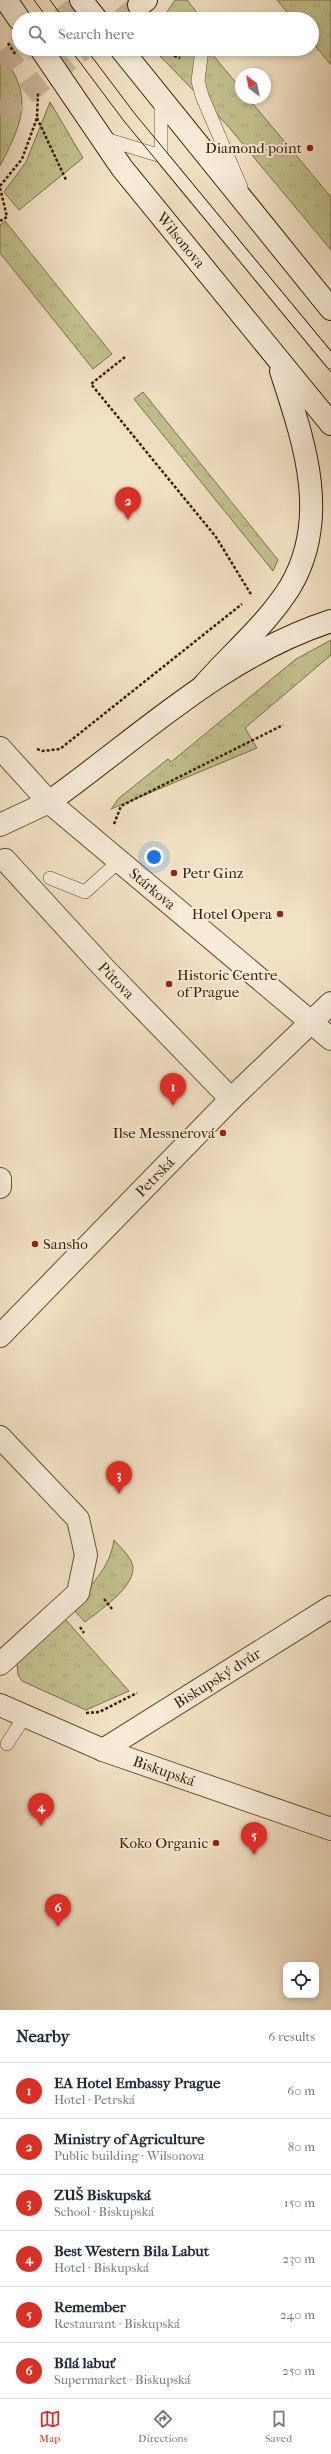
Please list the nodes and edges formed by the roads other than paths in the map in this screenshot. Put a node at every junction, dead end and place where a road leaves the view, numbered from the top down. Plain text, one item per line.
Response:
1 (81, 0) edge
2 (90, 12) edge
3 (46, 56) edge
4 (127, 56) edge
5 (201, 56) edge
6 (161, 98) junction
7 (100, 137) junction
8 (161, 156) junction
9 (250, 207) junction
10 (331, 309) edge
11 (277, 360) junction
12 (331, 362) edge
13 (331, 424) edge
14 (331, 621) edge
15 (204, 685) junction
16 (0, 748) edge
17 (50, 802) junction
18 (0, 825) edge
19 (5, 860) dead end
20 (118, 862) junction
21 (50, 878) dead end
22 (331, 1003) edge
23 (312, 1022) junction
24 (331, 1039) edge
25 (231, 1099) junction
26 (0, 1179) edge
27 (0, 1187) edge
28 (0, 1336) edge
29 (0, 1437) edge
30 (331, 1607) edge
31 (0, 1664) edge
32 (0, 1704) edge
33 (25, 1716) junction
34 (7, 1744) dead end
35 (103, 1750) junction
36 (331, 1829) edge

1 - 2 street
3 - 7 street, Wilsonova
4 - 6 street
5 - 9 lane
6 - 8 lane
6 - 9 street
7 - 8 lane
7 - 11 street, Wilsonova
8 - 12 lane
9 - 10 street
11 - 13 street, Wilsonova
11 - 15 street
14 - 15 street
15 - 17 street
16 - 17 street, Stárkova
17 - 18 street
17 - 20 street, Stárkova
19 - 25 street, Půtova
20 - 21 lane
20 - 23 street, Stárkova
22 - 23 street, Petrská
23 - 24 street, Stárkova
23 - 25 street, Petrská
25 - 28 street, Petrská
26 - 27 street
29 - 31 street
30 - 35 street, Biskupský dvůr
32 - 33 street, Biskupská
33 - 34 lane
33 - 35 street, Biskupská
35 - 36 street, Biskupská

